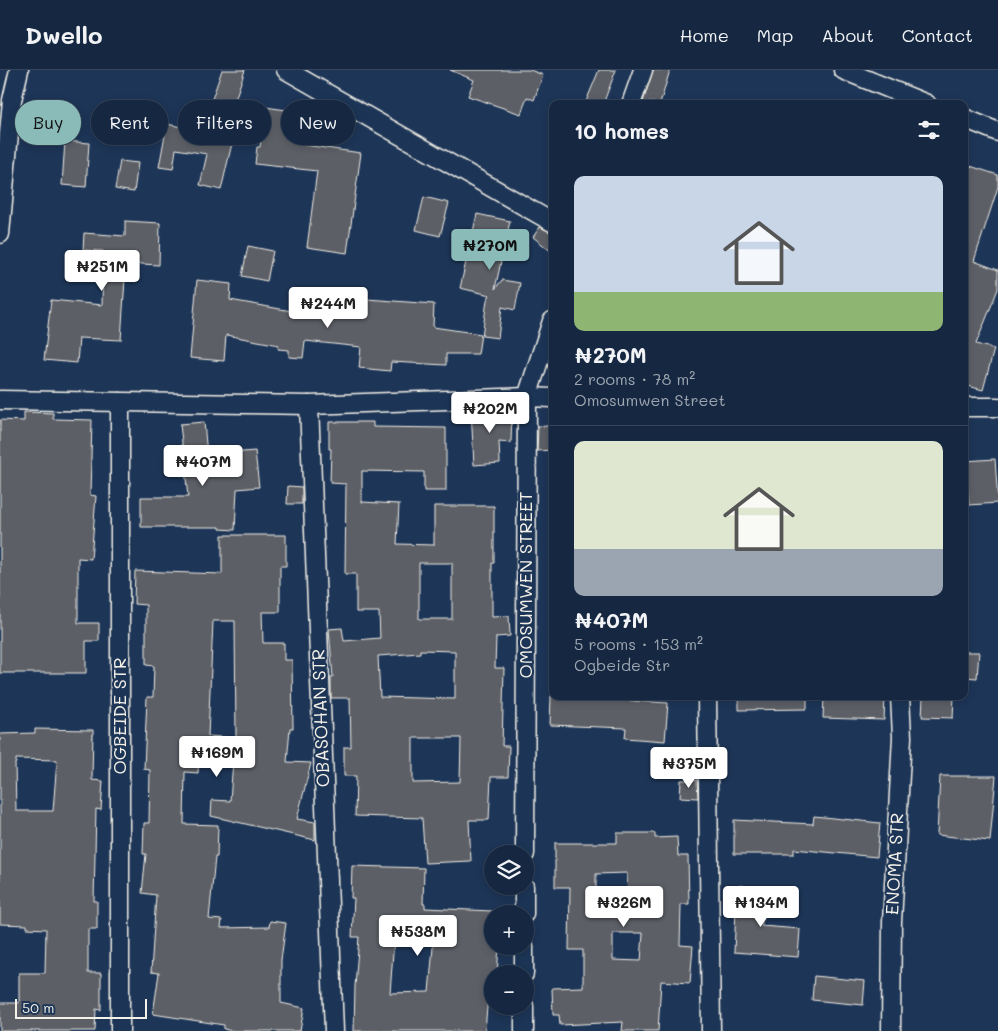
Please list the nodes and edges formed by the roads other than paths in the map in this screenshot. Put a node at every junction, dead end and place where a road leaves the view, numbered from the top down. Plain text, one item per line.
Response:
1 (19, 70) edge
2 (286, 70) edge
3 (643, 70) edge
4 (844, 70) edge
5 (632, 100) edge
6 (917, 100) edge
7 (968, 120) edge
8 (998, 132) edge
9 (549, 220) edge
10 (0, 234) edge
11 (549, 330) edge
12 (527, 397) junction
13 (549, 398) edge
14 (0, 400) edge
15 (120, 402) junction
16 (309, 405) junction
17 (968, 407) edge
18 (998, 407) edge
19 (707, 700) edge
20 (900, 700) edge
21 (524, 845) edge
22 (524, 1015) edge
23 (120, 1031) edge
24 (334, 1031) edge
25 (524, 1031) edge
26 (711, 1031) edge
27 (891, 1031) edge

1 - 10 street
2 - 9 street
3 - 5 street
4 - 6 street
7 - 8 street
11 - 12 street, OMOSUMWEN STREET
12 - 13 street
12 - 16 street
12 - 21 street, OMOSUMWEN STREET
14 - 15 street
15 - 16 street
15 - 23 street, OGBEIDE STR
16 - 24 street, OBASOHAN STR
17 - 18 street
19 - 26 street
20 - 27 street, ENOMA STR
22 - 25 street

